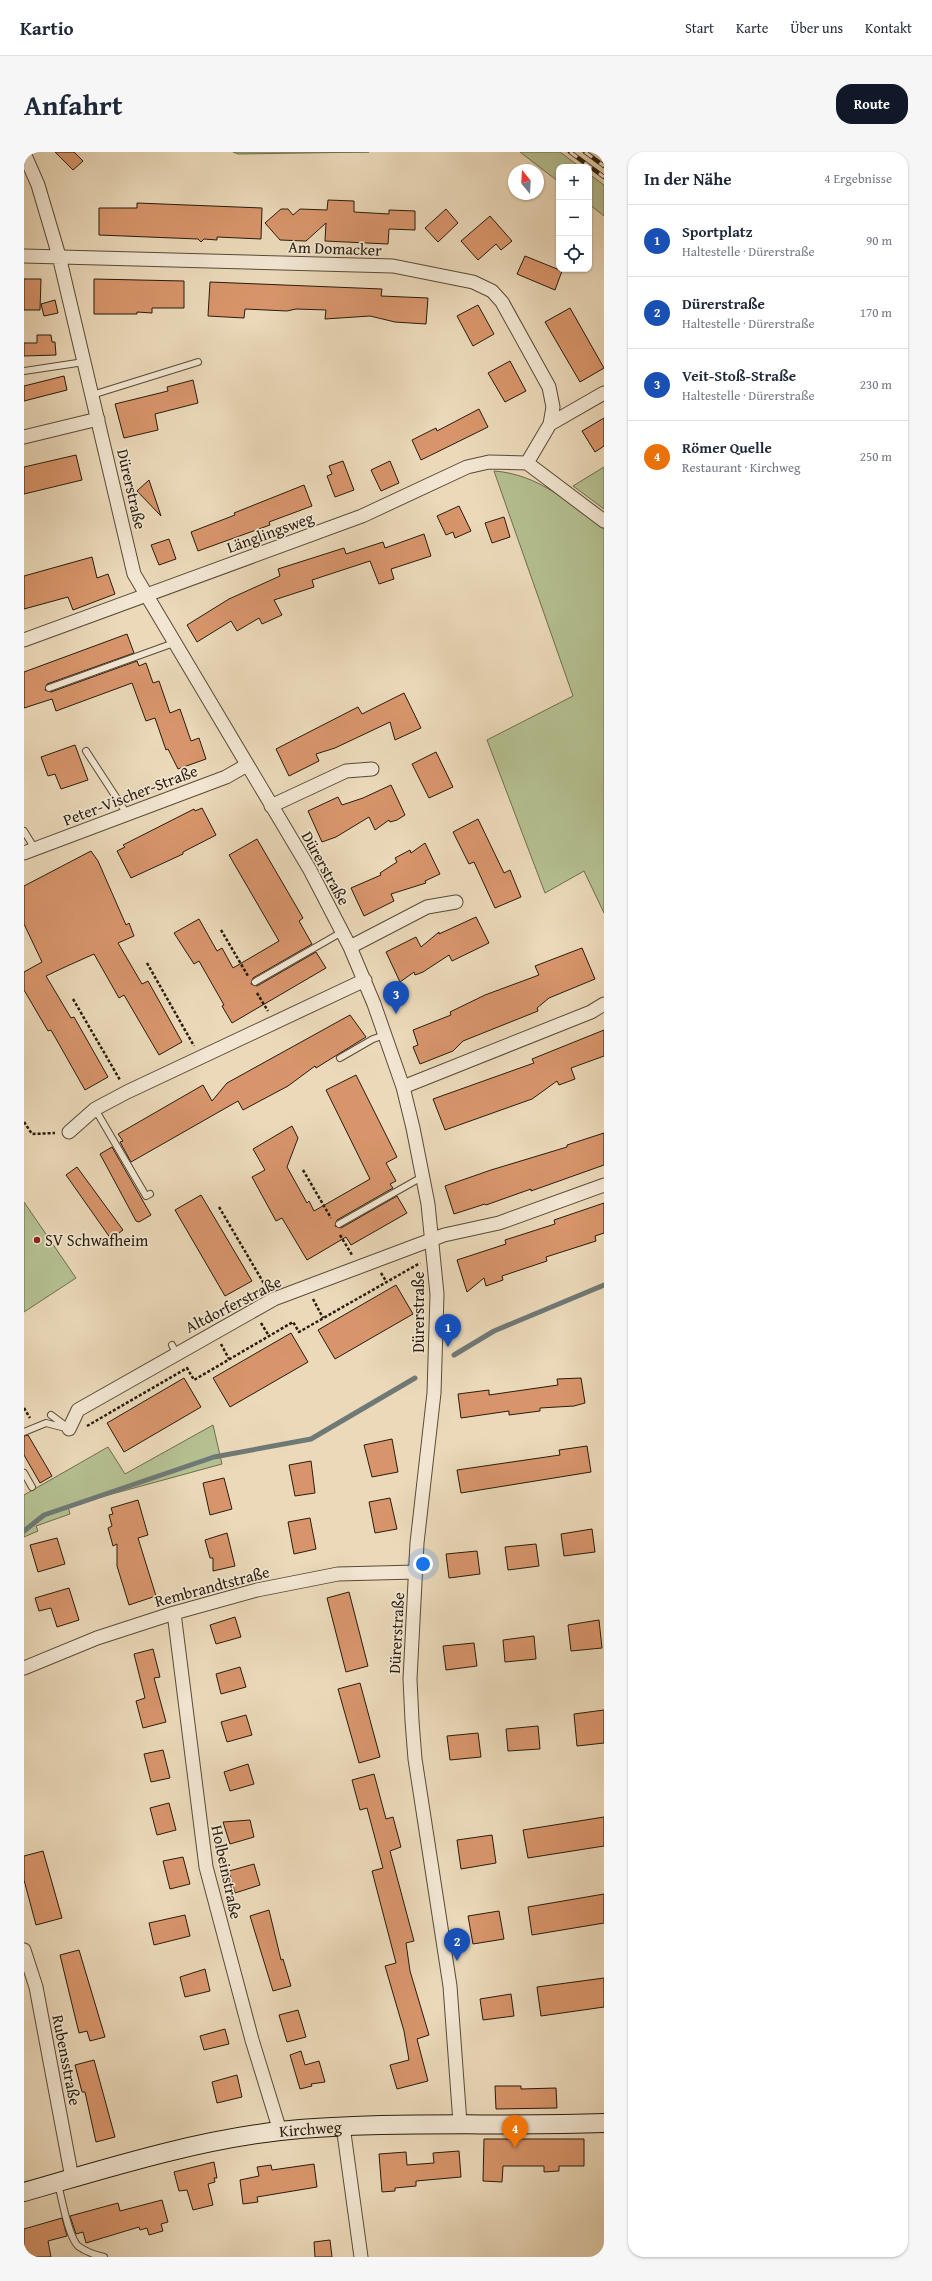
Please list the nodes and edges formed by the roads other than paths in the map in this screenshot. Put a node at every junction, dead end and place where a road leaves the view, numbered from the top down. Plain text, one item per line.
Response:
1 (24, 153) edge
2 (24, 256) edge
3 (59, 256) junction
4 (84, 362) junction
5 (198, 362) dead end
6 (24, 371) edge
7 (604, 393) edge
8 (92, 395) junction
9 (98, 419) junction
10 (550, 424) junction
11 (24, 437) edge
12 (527, 464) junction
13 (604, 521) edge
14 (146, 596) junction
15 (24, 640) edge
16 (174, 642) junction
17 (49, 688) dead end
18 (86, 751) dead end
19 (247, 765) junction
20 (372, 769) dead end
21 (271, 806) junction
22 (127, 814) junction
23 (24, 831) edge
24 (30, 851) edge
25 (456, 902) dead end
26 (342, 932) junction
27 (350, 947) junction
28 (365, 980) junction
29 (256, 982) dead end
30 (604, 1004) edge
31 (385, 1035) junction
32 (340, 1058) dead end
33 (403, 1087) junction
34 (95, 1110) junction
35 (69, 1132) road end
36 (424, 1176) junction
37 (604, 1185) edge
38 (150, 1194) dead end
39 (339, 1224) dead end
40 (433, 1239) junction
41 (51, 1415) dead end
42 (69, 1430) junction
43 (24, 1432) edge
44 (24, 1473) edge
45 (32, 1487) dead end
46 (416, 1572) junction
47 (174, 1613) junction
48 (24, 1668) edge
49 (24, 1950) edge
50 (460, 2123) junction
51 (604, 2123) edge
52 (344, 2126) junction
53 (280, 2131) junction
54 (65, 2180) junction
55 (24, 2192) edge
56 (104, 2257) edge
57 (361, 2257) edge

1 - 3 street, Dürerstraße
2 - 3 street, Am Domacker
3 - 4 street, Dürerstraße
3 - 10 street, Am Domacker
4 - 6 lane
4 - 8 street, Dürerstraße
5 - 8 lane
7 - 10 street
8 - 9 street, Dürerstraße
9 - 11 street
9 - 14 street, Dürerstraße
10 - 12 street
12 - 13 street
12 - 14 street, Länglingsweg
14 - 15 street, Länglingsweg
14 - 16 street, Dürerstraße
16 - 17 lane
16 - 19 street, Dürerstraße
18 - 22 lane
19 - 21 street, Dürerstraße
19 - 22 street, Peter-Vischer-Straße
20 - 21 street
21 - 26 street, Dürerstraße
22 - 24 street, Peter-Vischer-Straße
23 - 24 lane
25 - 27 street
26 - 27 street, Dürerstraße
26 - 29 lane
27 - 28 street, Dürerstraße
28 - 31 street, Dürerstraße
28 - 34 street
30 - 33 street
31 - 32 lane
31 - 33 street, Dürerstraße
33 - 36 street, Dürerstraße
34 - 35 street
34 - 38 lane
36 - 39 lane
36 - 40 street, Dürerstraße
37 - 40 street
40 - 42 street, Altdorferstraße
40 - 46 street, Dürerstraße
41 - 42 lane
42 - 43 lane
44 - 45 lane
46 - 47 street, Rembrandtstraße
46 - 50 street, Dürerstraße
47 - 48 street, Rembrandtstraße
47 - 53 street, Holbeinstraße
49 - 54 street, Rubensstraße
50 - 51 street, Kirchweg
50 - 52 street, Kirchweg
52 - 53 street, Kirchweg
52 - 57 street
53 - 54 street, Kirchweg
54 - 55 street, Kirchweg
54 - 56 lane

